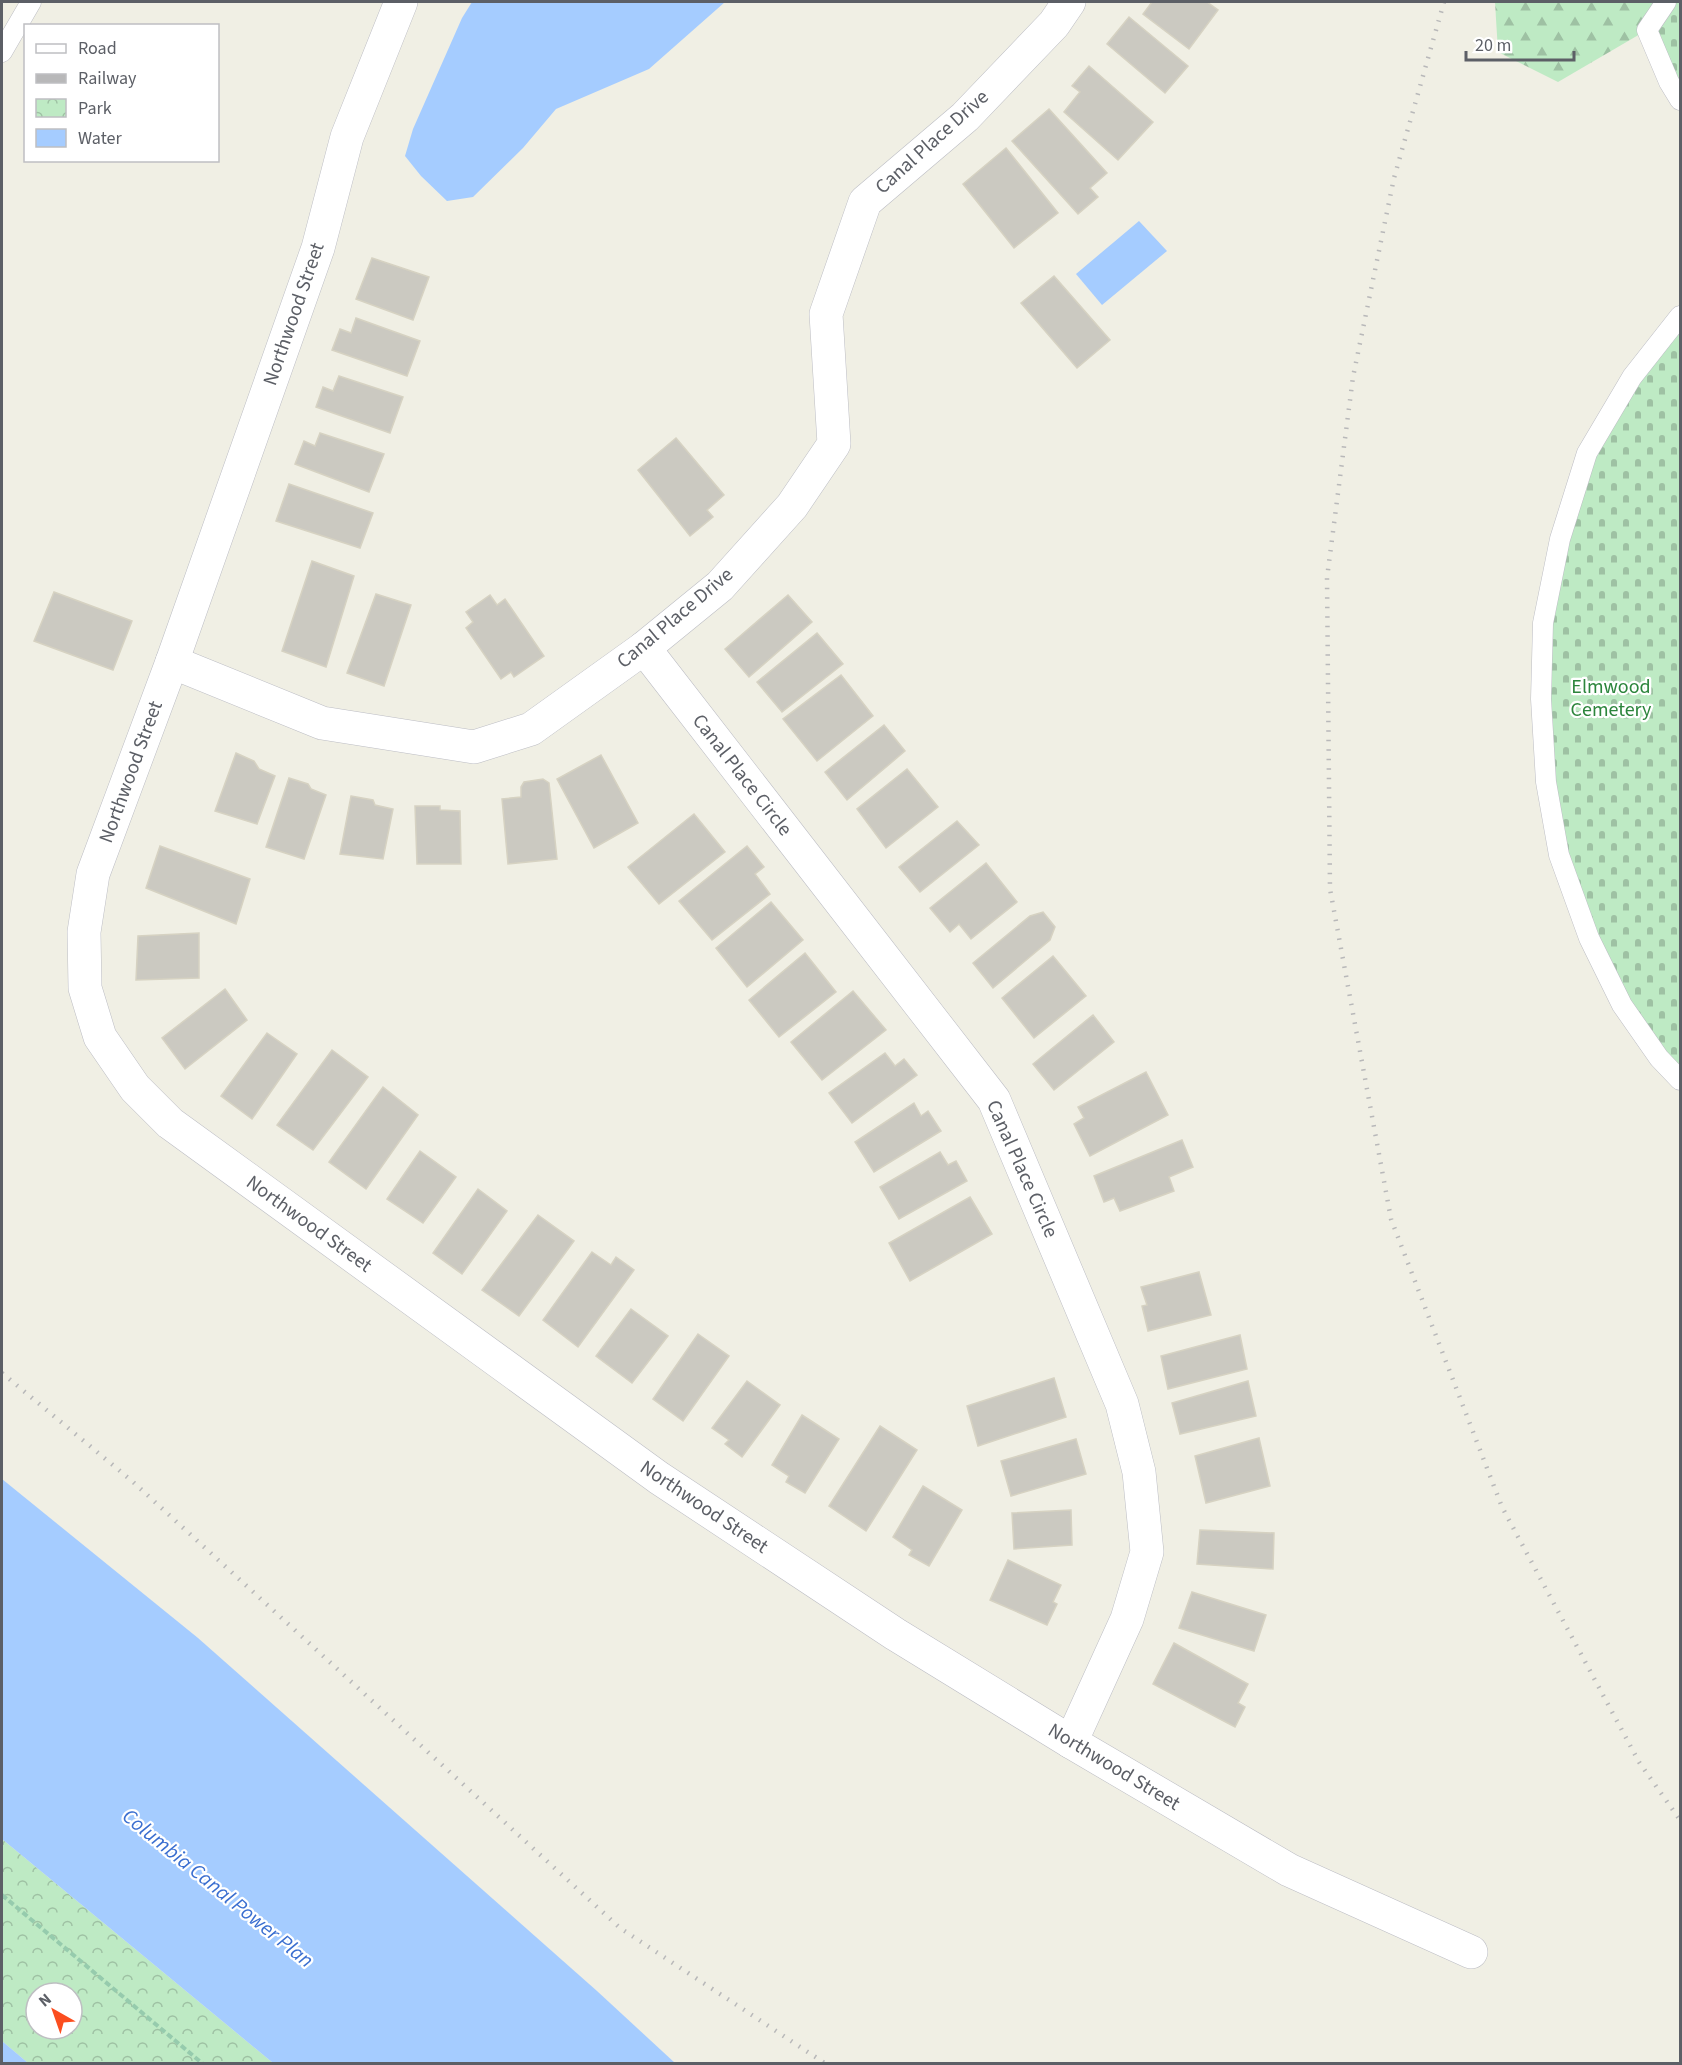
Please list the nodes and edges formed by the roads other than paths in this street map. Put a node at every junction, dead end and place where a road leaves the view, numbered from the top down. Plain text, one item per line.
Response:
1 (31, 2) edge
2 (401, 2) edge
3 (1069, 2) edge
4 (1666, 2) edge
5 (2, 52) edge
6 (1680, 100) edge
7 (1680, 316) edge
8 (644, 648) junction
9 (172, 662) junction
10 (1680, 1080) edge
11 (1071, 1742) junction
12 (1471, 1952) dead end

1 - 5 lane
2 - 9 street, Northwood Street
3 - 8 street, Canal Place Drive
4 - 6 lane
7 - 10 lane
8 - 9 street, Canal Place Drive
8 - 11 street, Canal Place Circle
9 - 11 street, Northwood Street
11 - 12 street, Northwood Street

